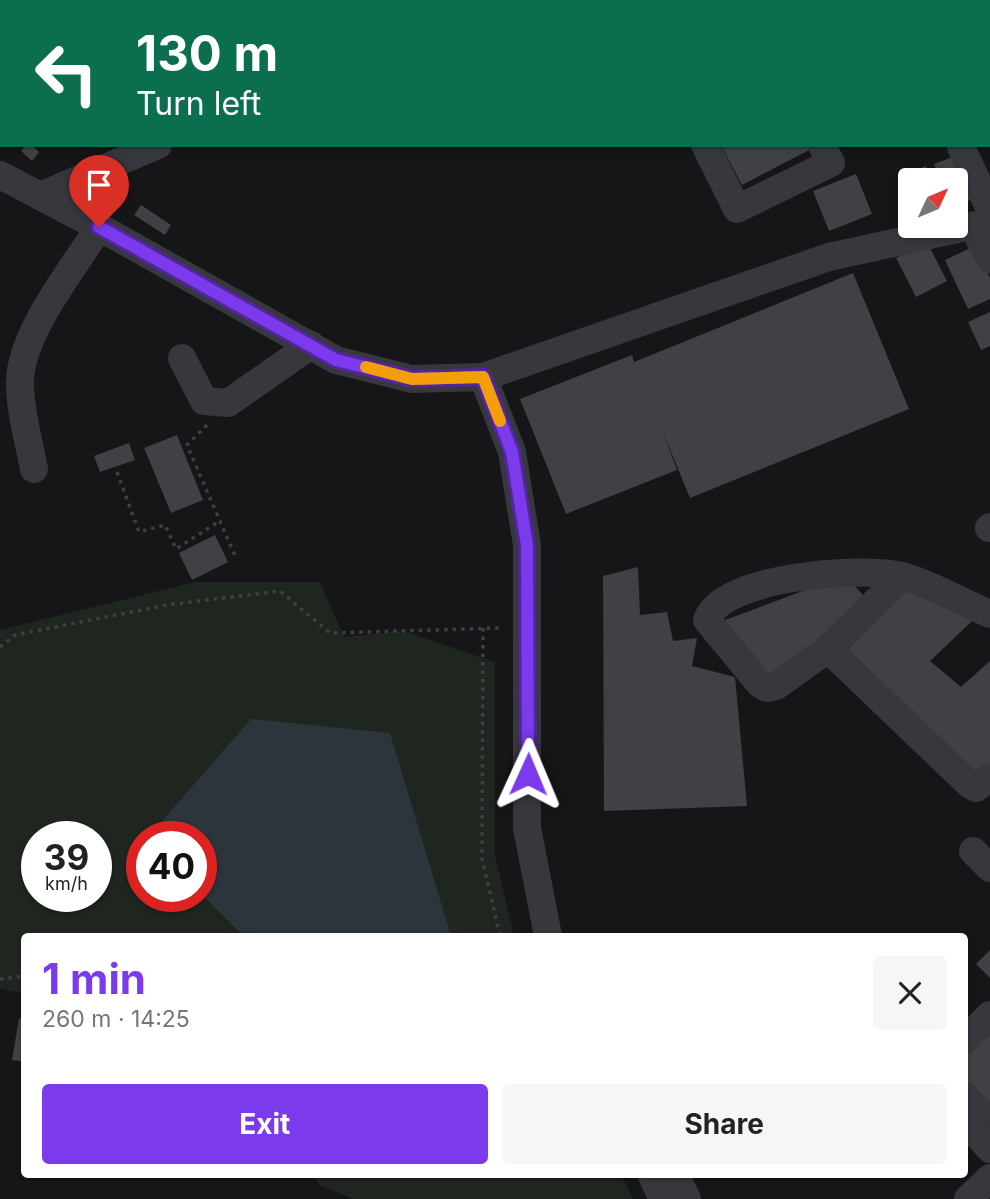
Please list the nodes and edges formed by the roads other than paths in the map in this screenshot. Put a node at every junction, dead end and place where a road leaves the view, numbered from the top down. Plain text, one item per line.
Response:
1 (153, 147) edge
2 (706, 147) edge
3 (823, 147) edge
4 (961, 147) dead end
5 (0, 175) edge
6 (40, 196) junction
7 (984, 219) edge
8 (99, 227) junction
9 (990, 259) edge
10 (310, 345) junction
11 (182, 358) dead end
12 (483, 377) junction
13 (34, 469) dead end
14 (902, 576) junction
15 (990, 614) edge
16 (828, 649) junction
17 (990, 777) edge
18 (547, 933) edge
19 (990, 1015) edge
20 (968, 1037) edge
21 (968, 1100) edge
22 (990, 1121) edge
23 (968, 1125) edge
24 (990, 1149) edge
25 (653, 1178) edge
26 (677, 1178) edge
27 (990, 1178) edge
28 (663, 1199) edge
29 (688, 1199) edge
30 (968, 1199) edge

1 - 6 street
2 - 3 street
4 - 7 street
5 - 6 street
6 - 8 street
7 - 9 street
7 - 12 street
8 - 10 street
8 - 13 street
10 - 11 street
10 - 12 street
12 - 18 street
14 - 15 street
14 - 16 street
14 - 16 street
16 - 17 street
19 - 20 street
21 - 22 street
23 - 24 street
25 - 28 street
26 - 29 street
27 - 30 street

